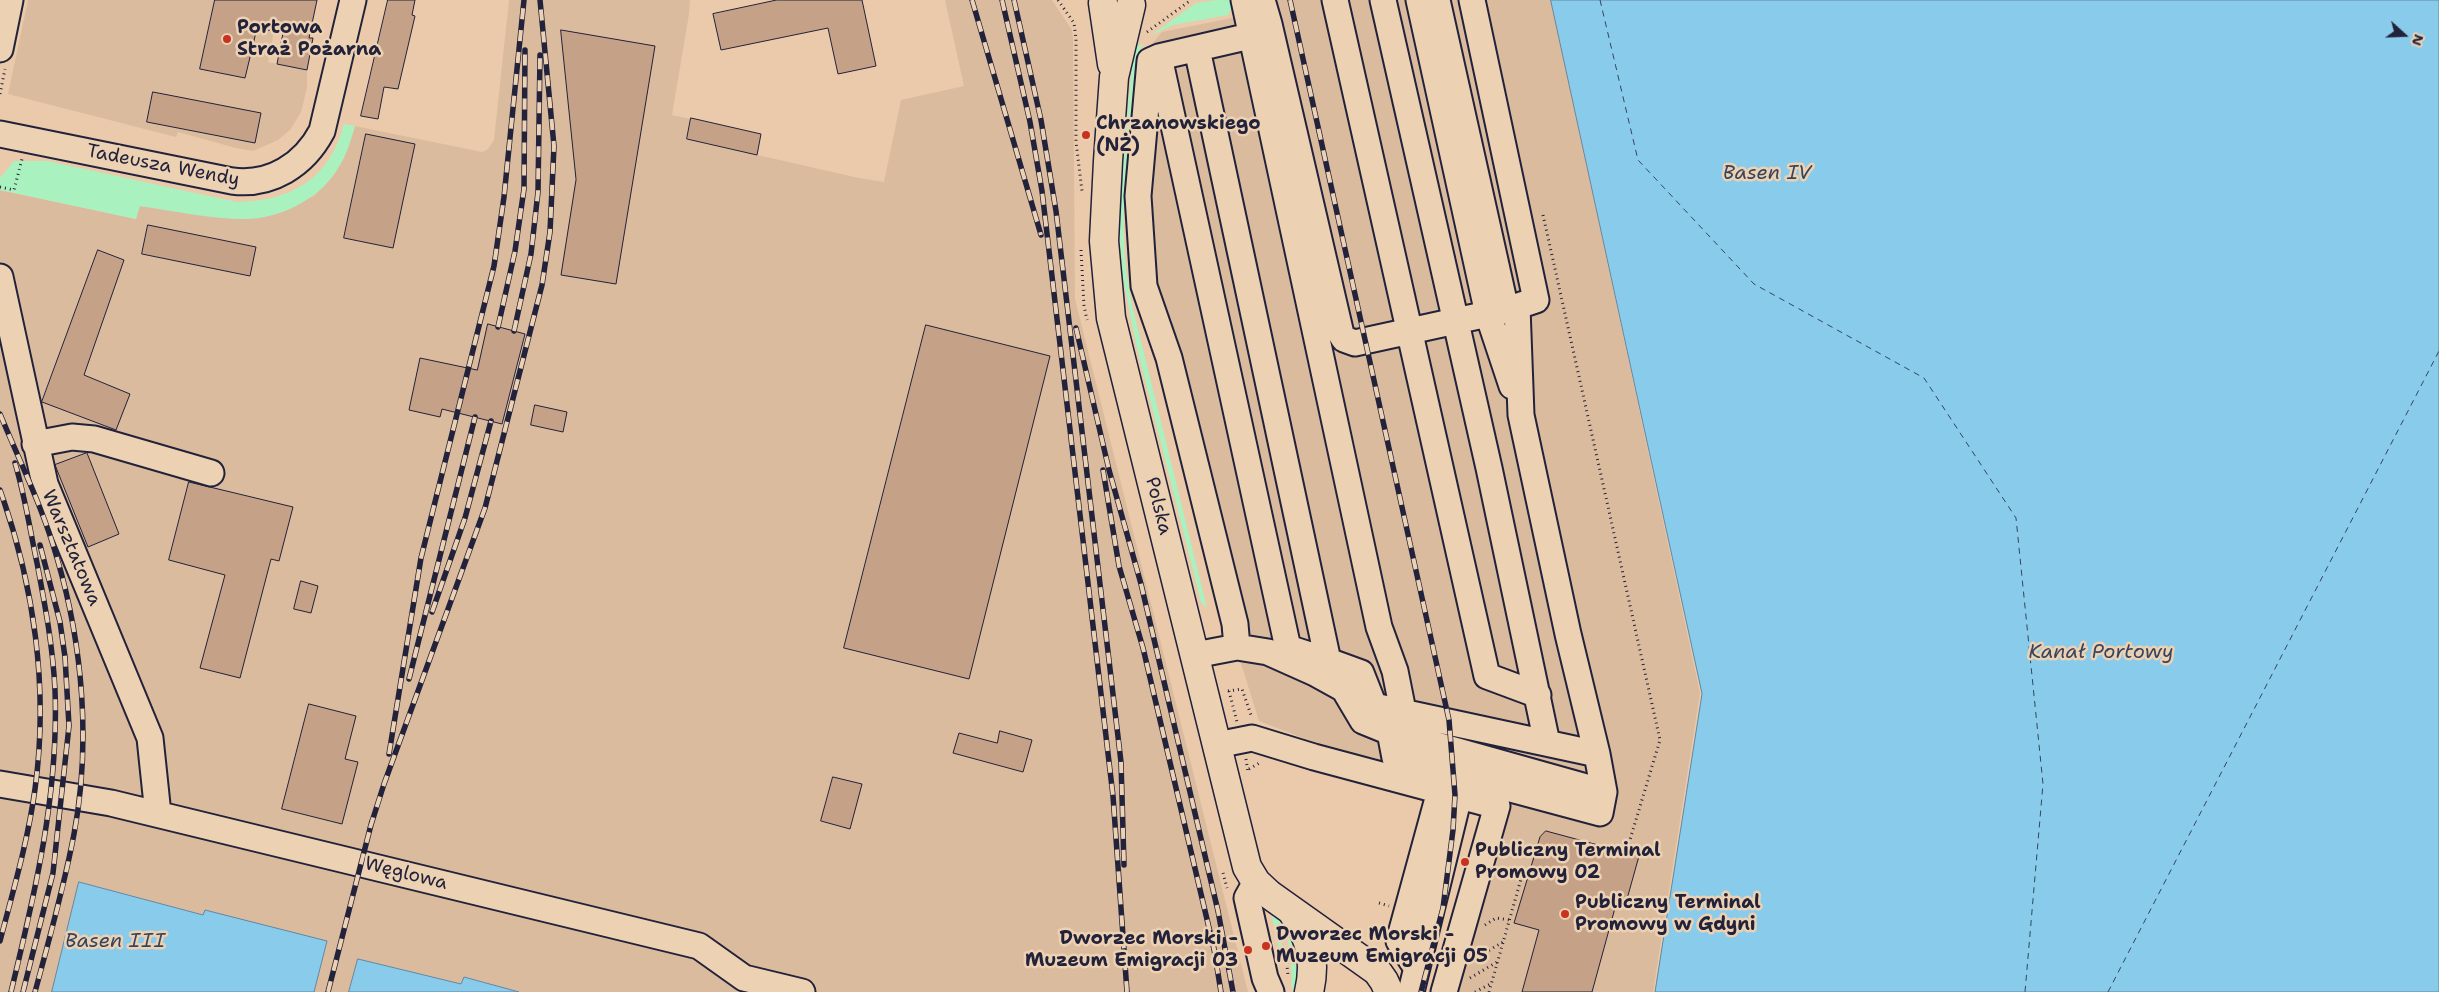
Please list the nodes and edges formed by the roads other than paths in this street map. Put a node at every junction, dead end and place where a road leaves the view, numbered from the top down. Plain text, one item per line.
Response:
1 (353, 0) edge
2 (1244, 0) edge
3 (1262, 0) edge
4 (1270, 0) edge
5 (1335, 0) edge
6 (1384, 0) edge
7 (1419, 0) edge
8 (1437, 0) edge
9 (1472, 0) edge
10 (1100, 2) edge
11 (1139, 3) edge
12 (13, 15) edge
13 (1250, 36) junction
14 (0, 49) edge
15 (1196, 49) junction
16 (1160, 57) junction
17 (1114, 77) junction
18 (0, 134) edge
19 (0, 276) edge
20 (1504, 310) junction
21 (1455, 321) junction
22 (1411, 331) junction
23 (1355, 343) junction
24 (35, 444) junction
25 (211, 473) dead end
26 (1237, 647) junction
27 (1195, 655) junction
28 (1328, 661) junction
29 (1538, 695) junction
30 (1403, 711) junction
31 (1390, 732) junction
32 (1229, 742) junction
33 (1547, 743) junction
34 (1598, 754) junction
35 (0, 784) edge
36 (1450, 794) junction
37 (158, 814) junction
38 (1272, 896) junction
39 (1455, 986) edge
40 (1286, 990) edge
41 (802, 992) edge
42 (1388, 992) edge
43 (1411, 992) edge

1 - 18 street, Tadeusza Wendy
2 - 13 street
3 - 23 street
4 - 23 street
5 - 22 street
6 - 21 street
7 - 20 street
8 - 20 street
9 - 20 street
10 - 11 highway
10 - 17 highway, Polska
11 - 17 highway, Polska
12 - 14 street
13 - 15 street
13 - 30 street
15 - 16 street
15 - 28 street
16 - 26 street
16 - 28 street
17 - 27 highway, Polska
19 - 24 street, Warsztatowa
20 - 21 street
20 - 34 street
21 - 22 street
21 - 29 street
22 - 23 street
22 - 29 street
24 - 25 street
24 - 37 street, Warsztatowa
26 - 27 street
26 - 31 street
27 - 32 highway, Polska
28 - 30 street
29 - 33 street
30 - 31 street
30 - 33 street
31 - 34 street
32 - 36 street
32 - 38 highway, Polska
33 - 34 street
35 - 37 street, Węglowa
36 - 39 street
36 - 43 street
37 - 41 street, Węglowa
38 - 40 highway, Polska
38 - 40 street
38 - 42 highway, Polska

